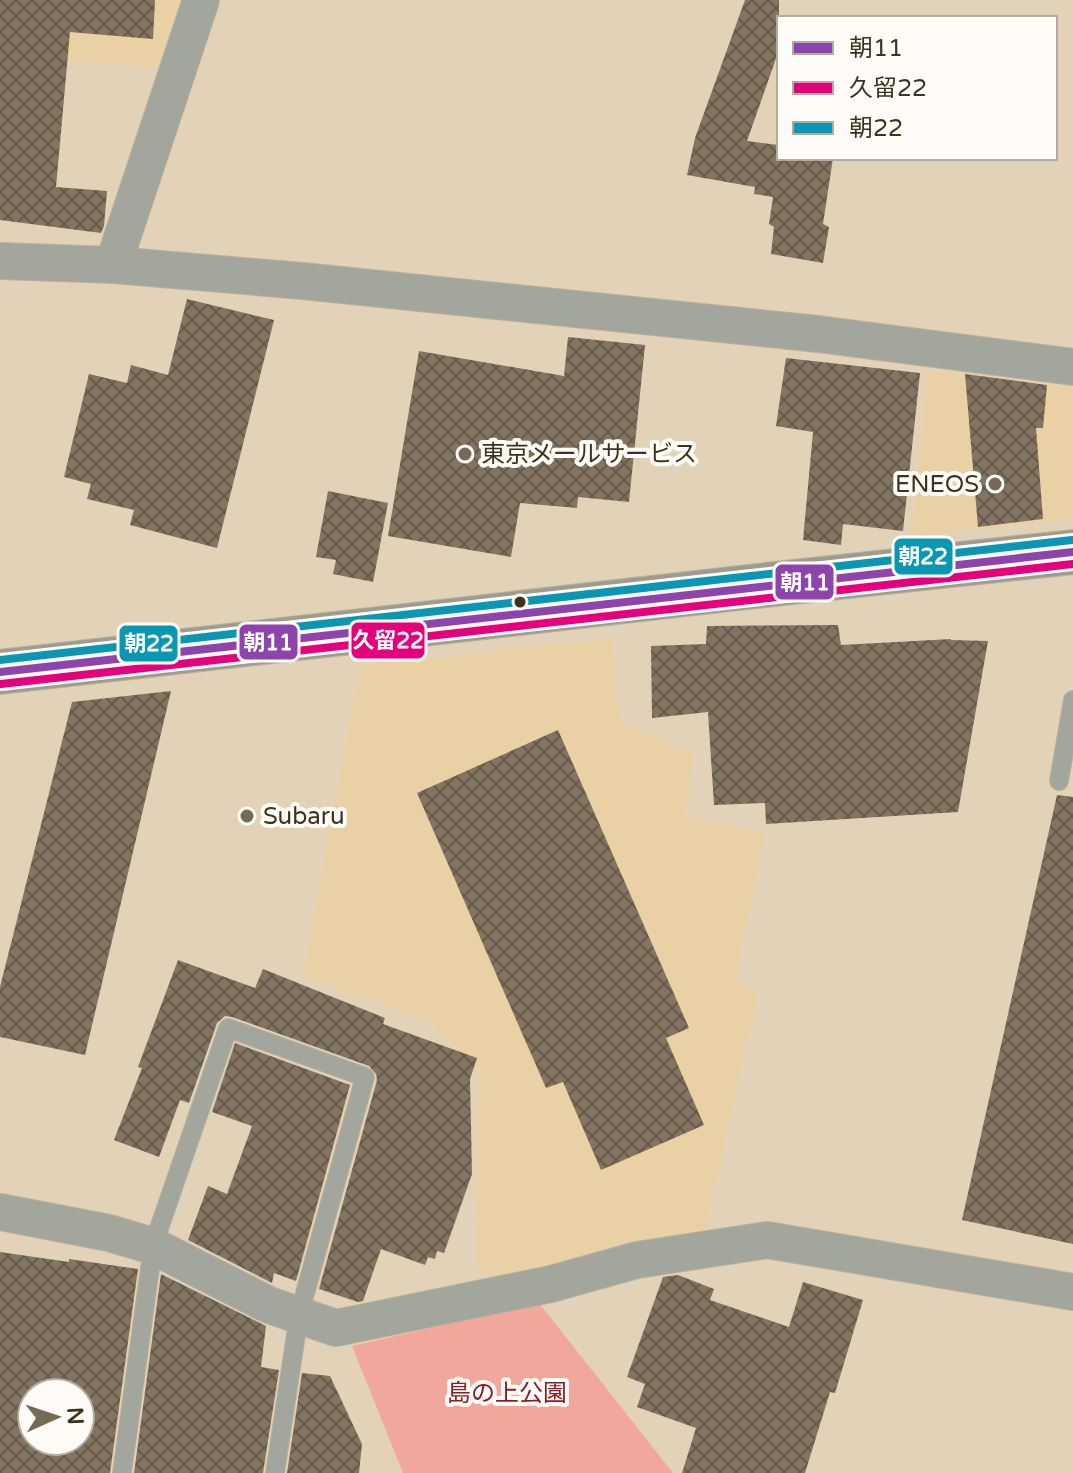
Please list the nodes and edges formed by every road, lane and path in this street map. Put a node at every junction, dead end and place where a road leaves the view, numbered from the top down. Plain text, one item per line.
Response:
1 (201, 0) edge
2 (0, 261) edge
3 (113, 265) junction
4 (1073, 367) edge
5 (1073, 552) edge
6 (0, 672) edge
7 (1073, 700) edge
8 (1059, 781) dead end
9 (0, 1212) edge
10 (153, 1246) junction
11 (1073, 1292) edge
12 (299, 1315) junction
13 (122, 1473) edge
14 (275, 1473) edge

1 - 3 street
2 - 3 street
3 - 4 street
5 - 6 main road
7 - 8 lane
9 - 10 street
10 - 12 street
10 - 12 lane
10 - 13 lane
11 - 12 street
12 - 14 lane

